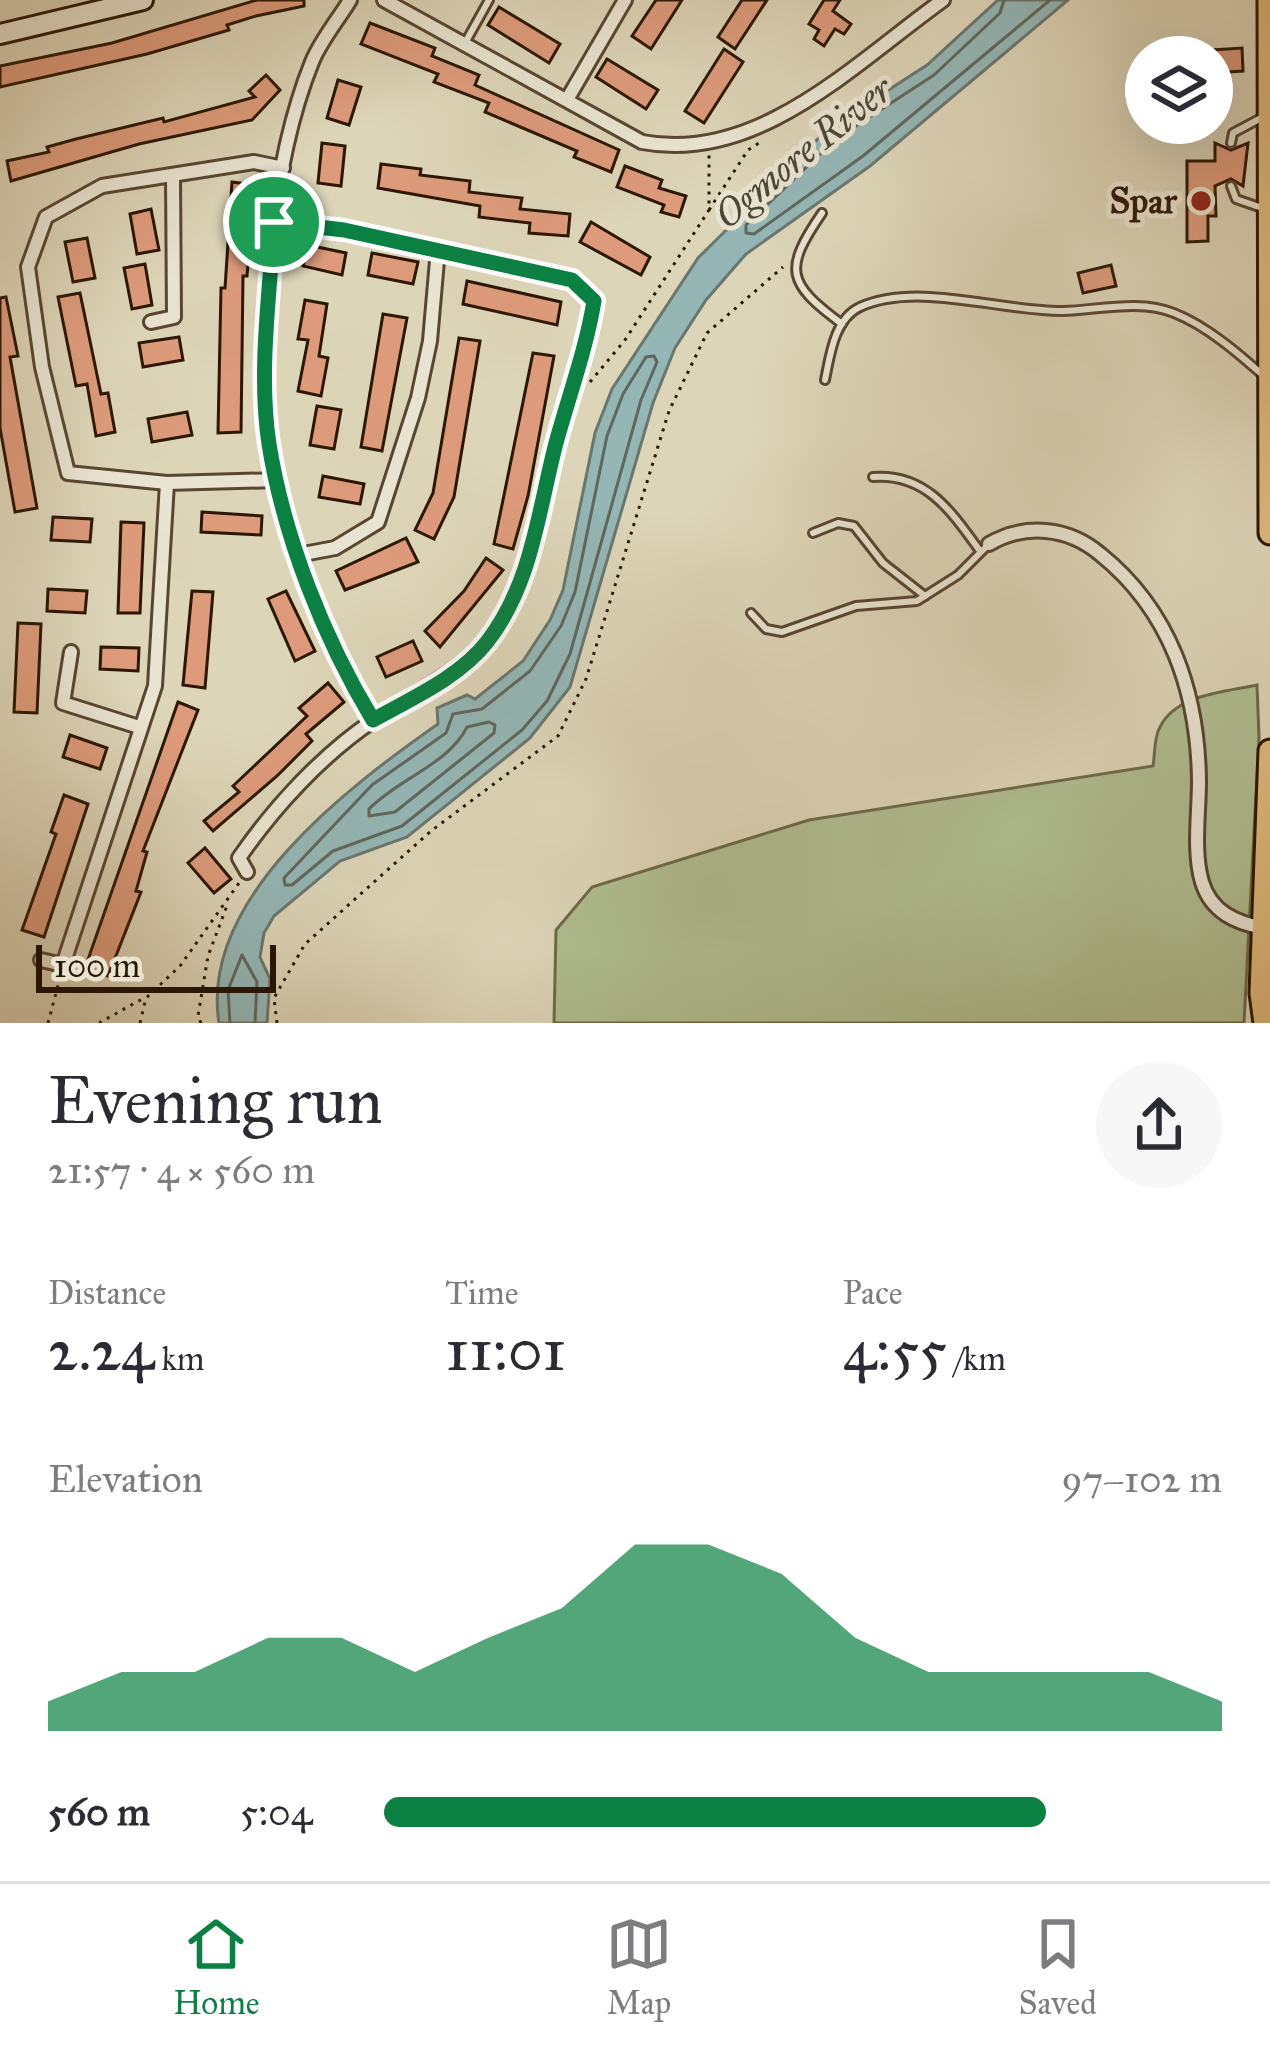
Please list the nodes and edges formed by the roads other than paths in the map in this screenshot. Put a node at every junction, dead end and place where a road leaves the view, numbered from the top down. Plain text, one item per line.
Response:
1 (142, 0) edge
2 (350, 0) edge
3 (384, 0) edge
4 (489, 0) edge
5 (625, 0) edge
6 (943, 0) edge
7 (1269, 0) edge
8 (1, 32) edge
9 (465, 43) junction
10 (1269, 65) edge
11 (568, 98) junction
12 (1268, 114) edge
13 (1233, 133) edge
14 (283, 168) junction
15 (173, 176) junction
16 (1231, 186) dead end
17 (1268, 210) edge
18 (822, 213) dead end
19 (274, 222) junction
20 (438, 249) junction
21 (151, 322) dead end
22 (842, 324) junction
23 (1267, 379) edge
24 (825, 380) dead end
25 (873, 477) dead end
26 (278, 480) junction
27 (167, 483) junction
28 (1270, 532) edge
29 (814, 533) dead end
30 (984, 548) junction
31 (298, 556) junction
32 (926, 596) junction
33 (751, 614) dead end
34 (70, 652) dead end
35 (373, 720) junction
36 (139, 728) junction
37 (1270, 751) edge
38 (247, 872) road end
39 (1264, 928) junction
40 (41, 960) dead end
41 (1265, 1023) edge

1 - 8 street
2 - 14 street
3 - 9 street
4 - 9 lane
5 - 11 street
6 - 11 street
7 - 10 main road
9 - 11 street
10 - 12 main road
12 - 13 lane
12 - 17 main road
14 - 15 street
14 - 19 street
15 - 21 street
15 - 27 street
16 - 17 lane
17 - 23 main road
18 - 22 lane
19 - 20 street
19 - 26 street
20 - 31 street
20 - 35 street
22 - 23 lane
22 - 24 lane
23 - 28 main road
25 - 30 lane
26 - 27 street
26 - 31 street
27 - 36 street
29 - 32 lane
30 - 32 lane
30 - 39 street
31 - 35 street
32 - 33 lane
34 - 36 street
35 - 38 street
36 - 40 street
37 - 39 main road
39 - 41 main road

